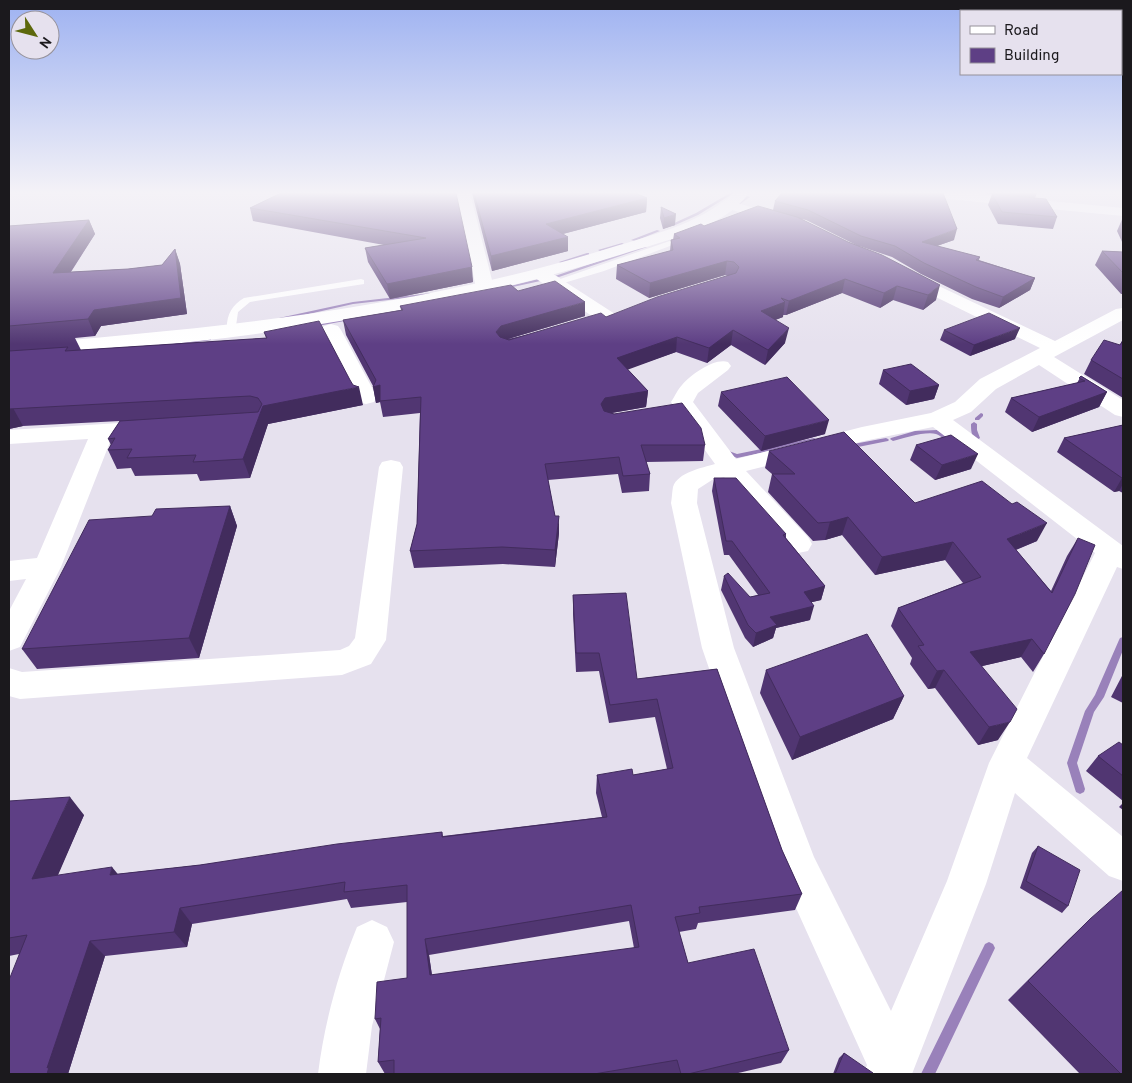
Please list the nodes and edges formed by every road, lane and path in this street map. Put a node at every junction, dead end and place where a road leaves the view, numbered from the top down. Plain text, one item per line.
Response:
1 (475, 244) edge
2 (646, 244) edge
3 (669, 244) edge
4 (892, 267) edge
5 (545, 281) junction
6 (361, 282) dead end
7 (485, 288) junction
8 (436, 309) edge
9 (626, 312) edge
10 (1123, 313) edge
11 (608, 318) junction
12 (377, 320) edge
13 (590, 323) edge
14 (331, 330) dead end
15 (232, 331) junction
16 (9, 351) edge
17 (1048, 353) junction
18 (721, 366) dead end
19 (366, 397) dead end
20 (687, 409) junction
21 (1123, 410) edge
22 (632, 418) edge
23 (937, 419) junction
24 (169, 427) edge
25 (103, 430) junction
26 (9, 437) edge
27 (391, 467) dead end
28 (729, 467) junction
29 (798, 544) dead end
30 (1117, 555) edge
31 (47, 568) junction
32 (9, 571) edge
33 (9, 639) edge
34 (9, 682) edge
35 (1007, 763) junction
36 (1123, 862) edge
37 (372, 942) dead end
38 (890, 1070) edge
39 (342, 1074) edge

1 - 7 street
2 - 5 street
3 - 5 lane
4 - 17 street
5 - 7 street
5 - 11 street
6 - 15 lane
7 - 15 street
8 - 12 lane
9 - 11 street
10 - 17 street
11 - 13 street
14 - 19 street
15 - 16 street
17 - 21 street
17 - 23 street
18 - 20 street
20 - 22 street
20 - 28 street
23 - 28 street
23 - 30 street
24 - 25 street
25 - 26 street
25 - 31 street
27 - 34 street
28 - 29 street
28 - 38 street
30 - 35 street
31 - 32 street
31 - 33 street
35 - 36 street
35 - 38 street
37 - 39 street

